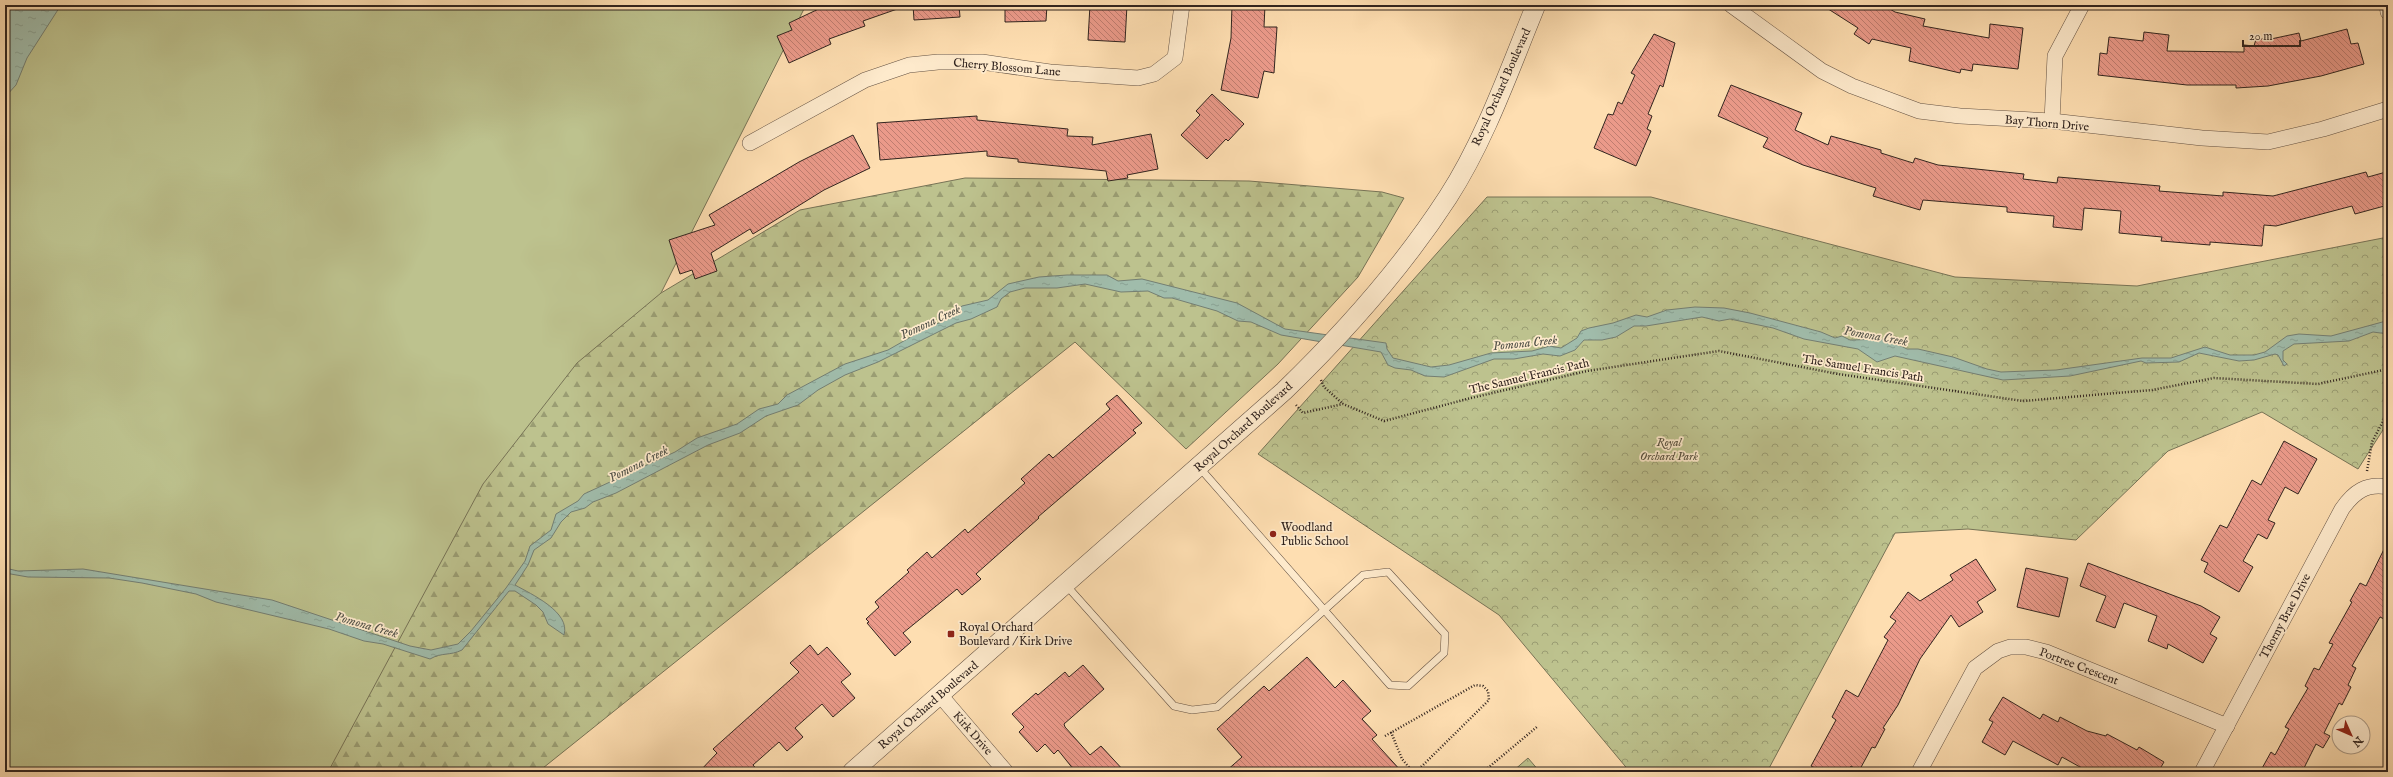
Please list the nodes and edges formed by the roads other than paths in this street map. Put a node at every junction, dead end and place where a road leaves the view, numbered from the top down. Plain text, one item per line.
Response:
1 (1182, 5) edge
2 (1536, 5) edge
3 (1731, 5) edge
4 (2082, 5) edge
5 (2387, 5) edge
6 (2388, 12) edge
7 (2388, 109) edge
8 (2052, 121) junction
9 (750, 143) dead end
10 (1199, 467) junction
11 (2388, 487) edge
12 (1066, 585) junction
13 (1324, 609) junction
14 (940, 695) junction
15 (2227, 726) junction
16 (852, 772) edge
17 (1006, 772) edge
18 (1919, 772) edge
19 (2202, 772) edge

1 - 9 street, Cherry Blossom Lane
2 - 10 street, Royal Orchard Boulevard
3 - 8 street, Bay Thorn Drive
4 - 8 street
5 - 6 street
7 - 8 street, Bay Thorn Drive
10 - 12 street, Royal Orchard Boulevard
10 - 13 lane
11 - 15 street, Thorny Brae Drive
12 - 13 lane
12 - 14 street, Royal Orchard Boulevard
13 - 13 lane
14 - 16 street, Royal Orchard Boulevard
14 - 17 street, Kirk Drive
15 - 18 street, Portree Crescent
15 - 19 street, Thorny Brae Drive

